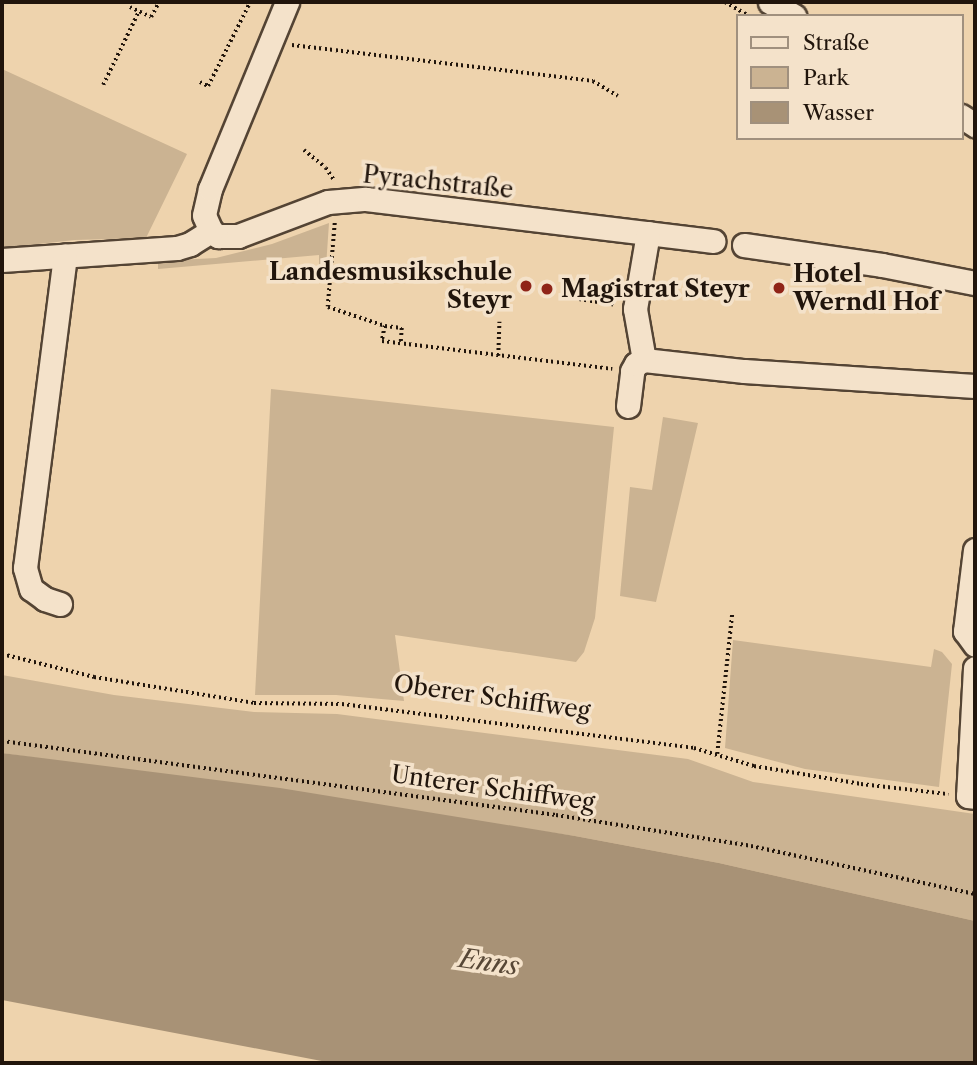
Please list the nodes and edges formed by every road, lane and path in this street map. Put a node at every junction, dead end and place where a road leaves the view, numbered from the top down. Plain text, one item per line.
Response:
1 (159, 2) edge
2 (250, 2) edge
3 (287, 2) edge
4 (725, 2) edge
5 (771, 2) edge
6 (131, 7) dead end
7 (139, 11) junction
8 (745, 14) edge
9 (791, 14) edge
10 (283, 44) dead end
11 (200, 82) dead end
12 (103, 85) dead end
13 (618, 96) dead end
14 (304, 150) dead end
15 (332, 195) junction
16 (211, 231) junction
17 (648, 233) junction
18 (713, 241) dead end
19 (744, 245) dead end
20 (65, 256) junction
21 (2, 260) edge
22 (975, 283) edge
23 (579, 299) dead end
24 (635, 309) junction
25 (499, 322) dead end
26 (384, 326) junction
27 (401, 344) junction
28 (498, 356) junction
29 (638, 365) junction
30 (975, 386) edge
31 (628, 406) dead end
32 (975, 550) edge
33 (60, 604) dead end
34 (732, 614) dead end
35 (975, 645) edge
36 (2, 654) edge
37 (975, 668) edge
38 (2, 741) edge
39 (717, 754) junction
40 (971, 797) edge
41 (975, 894) edge

1 - 7 path
2 - 11 path
3 - 16 street
4 - 8 path
5 - 9 street
6 - 7 path
7 - 12 path
10 - 13 path
14 - 15 path
15 - 16 street, Pyrachstraße
15 - 17 street, Pyrachstraße
15 - 26 path
16 - 20 street
17 - 18 street, Pyrachstraße
17 - 24 street
19 - 22 street
20 - 21 street
20 - 33 street
23 - 24 path
24 - 29 street
25 - 28 path
26 - 27 path
26 - 27 path
27 - 28 path
28 - 29 path
29 - 30 street
29 - 31 street
32 - 35 street
34 - 39 path
36 - 39 path, Oberer Schiffweg
37 - 40 street
38 - 41 path, Unterer Schiffweg
39 - 40 path, Oberer Schiffweg

